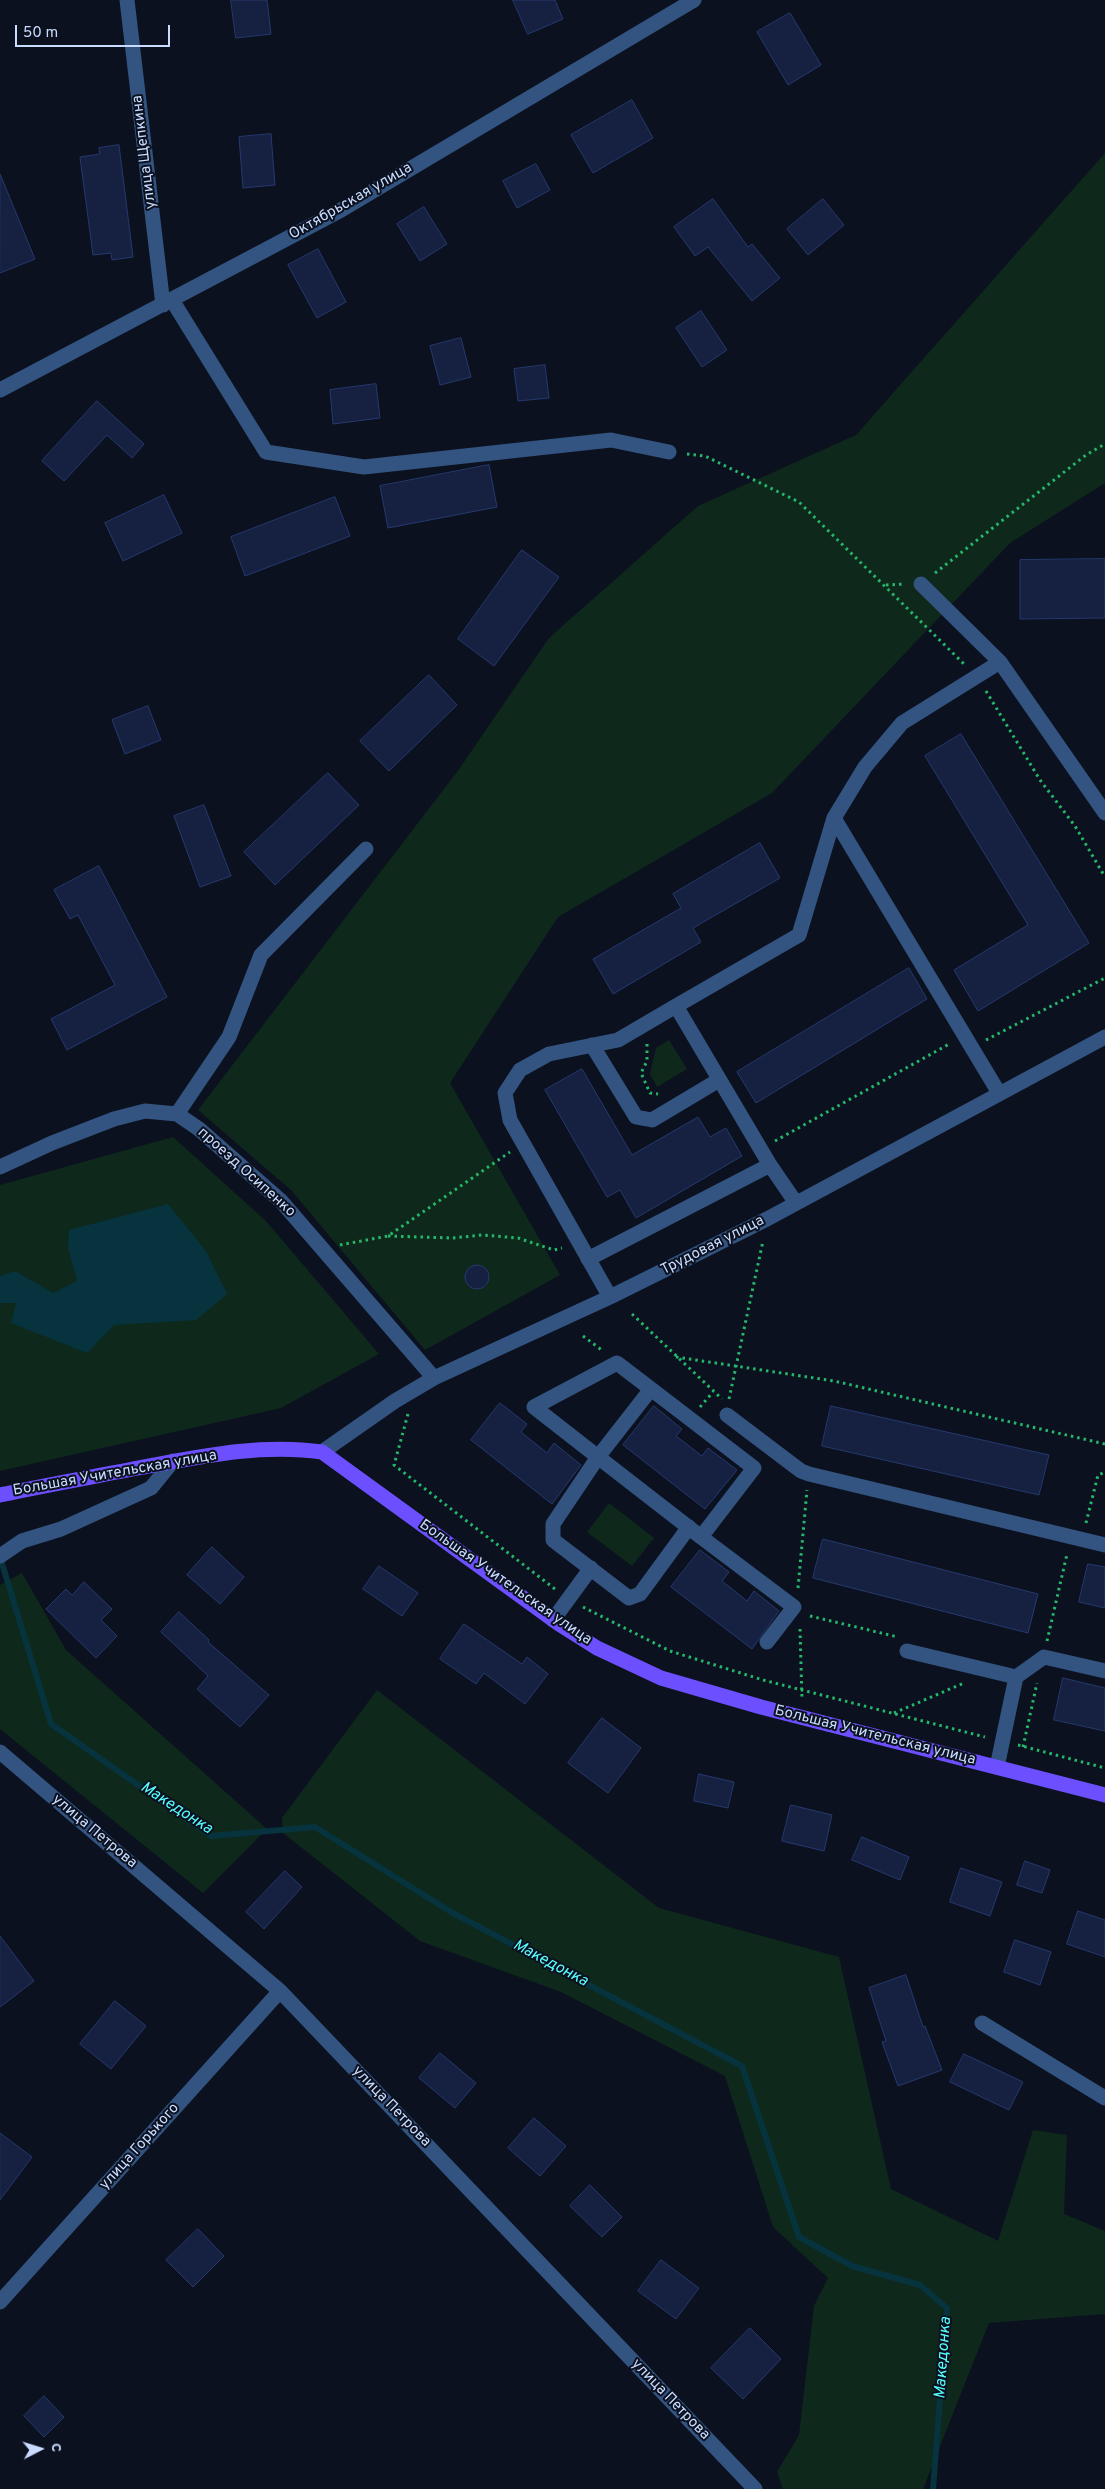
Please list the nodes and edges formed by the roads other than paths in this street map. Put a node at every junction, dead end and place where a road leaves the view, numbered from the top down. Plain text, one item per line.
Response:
1 (127, 0) edge
2 (694, 0) edge
3 (167, 302) junction
4 (0, 390) edge
5 (669, 452) road end
6 (921, 584) road end
7 (1000, 662) junction
8 (1105, 813) edge
9 (834, 818) junction
10 (366, 849) dead end
11 (676, 1006) junction
12 (1105, 1037) edge
13 (592, 1045) junction
14 (719, 1080) junction
15 (999, 1093) junction
16 (177, 1114) junction
17 (770, 1165) junction
18 (0, 1166) edge
19 (796, 1203) junction
20 (588, 1259) junction
21 (610, 1297) junction
22 (434, 1378) junction
23 (651, 1389) junction
24 (727, 1415) dead end
25 (322, 1452) junction
26 (598, 1457) junction
27 (173, 1462) junction
28 (0, 1495) edge
29 (695, 1532) junction
30 (1105, 1545) edge
31 (0, 1556) edge
32 (591, 1568) junction
33 (553, 1620) junction
34 (767, 1642) dead end
35 (907, 1652) road end
36 (1105, 1671) edge
37 (1016, 1677) junction
38 (0, 1752) edge
39 (996, 1767) junction
40 (1105, 1794) edge
41 (280, 1991) junction
42 (982, 2023) dead end
43 (1105, 2098) edge
44 (0, 2302) edge
45 (755, 2489) edge

1 - 3 street, улица Щепкина
2 - 3 street, Октябрьская улица
3 - 4 street, Октябрьская улица
3 - 5 street
6 - 7 street
7 - 8 street
7 - 9 street
9 - 11 street
9 - 15 street
10 - 16 street
11 - 13 street
11 - 14 street
12 - 15 street, Трудовая улица
13 - 14 street
13 - 20 street
14 - 17 street
15 - 19 street, Трудовая улица
16 - 18 street, проезд Осипенко
16 - 22 street, проезд Осипенко
17 - 19 street
17 - 20 street
19 - 21 street, Трудовая улица
20 - 21 street
21 - 22 street, Трудовая улица
22 - 25 street, Трудовая улица
23 - 26 street
23 - 26 street
23 - 29 street
24 - 30 street
25 - 27 main road, Большая Учительская улица
25 - 33 main road, Большая Учительская улица
26 - 29 street
26 - 32 street
27 - 28 main road, Большая Учительская улица
27 - 31 street
29 - 32 street
29 - 34 street
32 - 33 street
33 - 39 main road, Большая Учительская улица
35 - 37 street
36 - 37 street
37 - 39 street
38 - 41 street, улица Петрова
39 - 40 main road, Большая Учительская улица
41 - 44 street, улица Горького
41 - 45 street, улица Петрова
42 - 43 street

